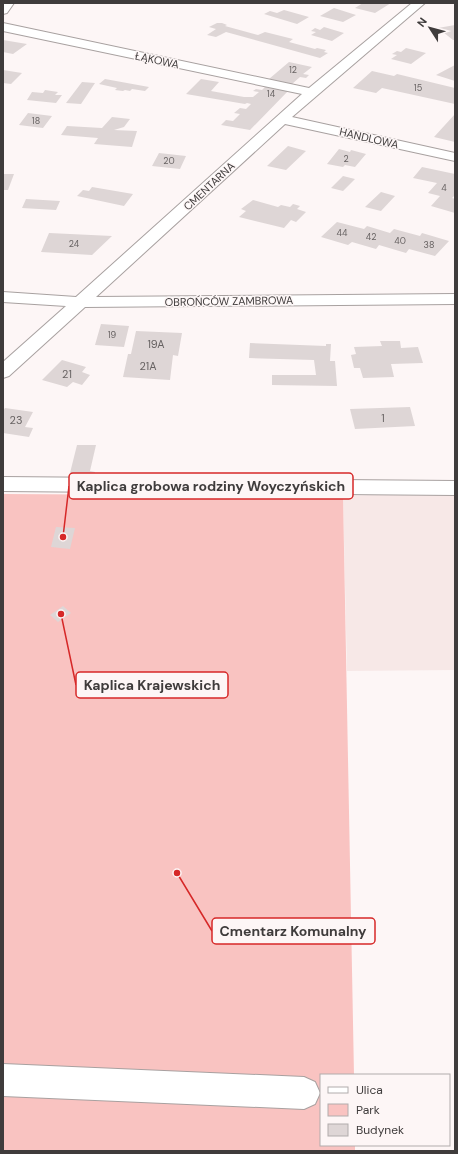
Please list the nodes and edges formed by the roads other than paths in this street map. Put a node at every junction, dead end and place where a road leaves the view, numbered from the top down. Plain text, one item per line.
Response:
1 (8, 3) edge
2 (419, 3) edge
3 (3, 11) edge
4 (3, 27) edge
5 (312, 92) junction
6 (282, 118) junction
7 (455, 157) edge
8 (3, 297) edge
9 (455, 299) edge
10 (82, 302) junction
11 (3, 372) edge
12 (3, 484) edge
13 (455, 488) edge
14 (3, 1080) edge
15 (304, 1093) dead end

1 - 3 street
2 - 5 street, CMENTARNA
4 - 5 street, ŁĄKOWA
5 - 6 street, CMENTARNA
6 - 7 street, HANDLOWA
6 - 10 street, CMENTARNA
8 - 10 street, OBROŃCÓW ZAMBROWA
9 - 10 street, OBROŃCÓW ZAMBROWA
10 - 11 street, CMENTARNA
12 - 13 street
14 - 15 street

